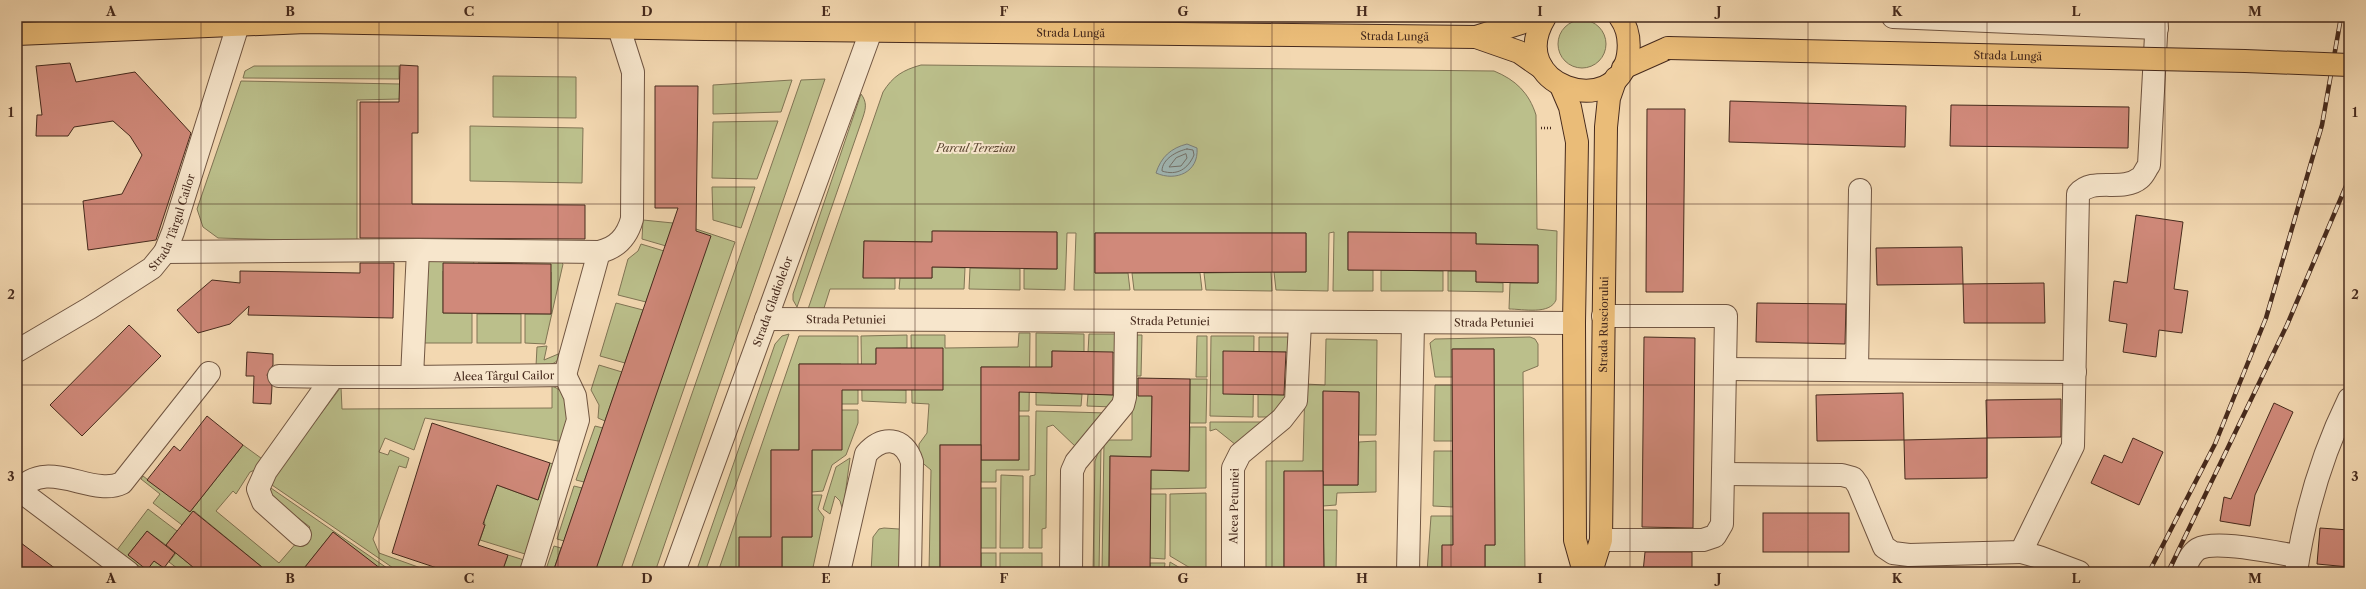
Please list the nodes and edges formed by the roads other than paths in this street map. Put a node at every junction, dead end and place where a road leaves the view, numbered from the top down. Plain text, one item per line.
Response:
1 (1540, 17) edge
2 (1545, 17) edge
3 (1893, 17) edge
4 (333, 20) edge
5 (2057, 20) edge
6 (250, 22) edge
7 (2157, 22) edge
8 (645, 23) edge
9 (993, 24) edge
10 (1624, 25) edge
11 (619, 28) junction
12 (871, 30) junction
13 (17, 34) edge
14 (1476, 37) junction
15 (1668, 48) junction
16 (2349, 65) edge
17 (1542, 68) junction
18 (1619, 73) junction
19 (1561, 86) junction
20 (1860, 190) dead end
21 (418, 250) junction
22 (165, 252) junction
23 (598, 252) junction
24 (1603, 316) junction
25 (766, 319) junction
26 (1126, 321) junction
27 (1413, 322) junction
28 (1300, 323) junction
29 (1574, 323) junction
30 (17, 351) edge
31 (1726, 369) junction
32 (1858, 370) junction
33 (2075, 372) junction
34 (209, 373) dead end
35 (564, 375) junction
36 (279, 376) dead end
37 (333, 377) junction
38 (412, 377) junction
39 (2349, 399) edge
40 (1724, 474) junction
41 (18, 491) edge
42 (300, 534) dead end
43 (1601, 540) junction
44 (2021, 552) junction
45 (2297, 564) edge
46 (128, 572) edge
47 (531, 572) edge
48 (674, 572) edge
49 (838, 572) edge
50 (910, 572) edge
51 (1071, 572) edge
52 (1233, 572) edge
53 (1408, 572) edge
54 (1584, 572) edge
55 (1591, 572) edge
56 (2079, 572) edge
57 (2183, 572) edge

1 - 14 main road, Strada Lungă
2 - 17 main road
3 - 5 street
4 - 6 main road, Strada Lungă
4 - 11 main road, Strada Lungă
5 - 7 street
6 - 13 main road, Strada Lungă
6 - 22 street, Strada Târgul Cailor
7 - 33 street
8 - 11 main road, Strada Lungă
8 - 12 main road, Strada Lungă
9 - 12 main road, Strada Lungă
9 - 14 main road, Strada Lungă
10 - 15 main road, Strada Lungă
10 - 18 main road, Strada Rusciorului
11 - 23 street
12 - 25 street, Strada Gladiolelor
14 - 17 main road, Strada Lungă
15 - 16 main road, Strada Lungă, bridge
15 - 18 main road, Strada Lungă
17 - 19 main road
18 - 19 main road, Strada Lungă
18 - 24 main road, Strada Rusciorului
19 - 29 main road
20 - 32 street
21 - 22 street
21 - 23 street
21 - 38 street
22 - 30 street, Strada Târgul Cailor
23 - 35 street, Aleea Târgul Cailor
24 - 31 street
24 - 43 main road, Strada Rusciorului
25 - 26 street, Strada Petuniei
25 - 48 street, Strada Gladiolelor
26 - 28 street, Strada Petuniei
26 - 51 street
27 - 28 street, Strada Petuniei
27 - 29 street, Strada Petuniei
27 - 53 street
28 - 52 street, Aleea Petuniei
29 - 54 main road
31 - 32 street
31 - 40 street
32 - 33 street
33 - 44 street
34 - 41 street
35 - 38 street, Aleea Târgul Cailor
35 - 47 street
36 - 37 street, Aleea Târgul Cailor
37 - 38 street, Aleea Târgul Cailor
37 - 42 street
39 - 45 street
40 - 43 street
40 - 44 street
41 - 46 street
43 - 55 main road, Strada Rusciorului
44 - 56 street
45 - 57 street
49 - 50 street

